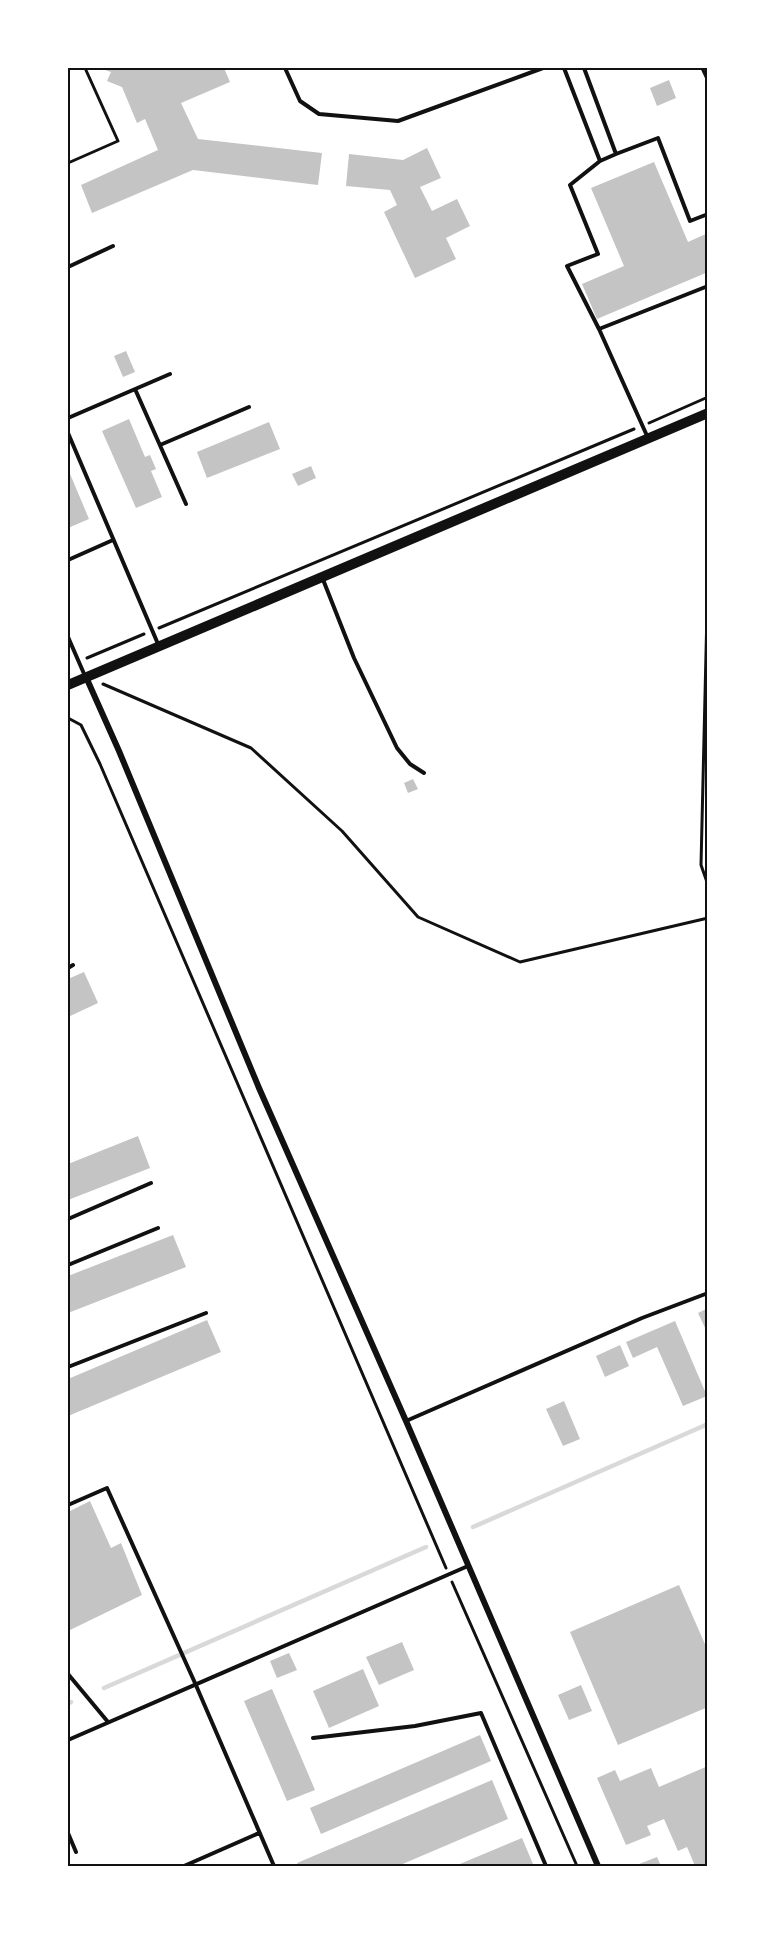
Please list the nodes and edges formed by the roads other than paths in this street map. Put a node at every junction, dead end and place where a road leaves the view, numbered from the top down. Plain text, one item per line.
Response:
1 (285, 68) edge
2 (543, 68) edge
3 (564, 68) edge
4 (584, 68) edge
5 (616, 154) junction
6 (600, 161) junction
7 (708, 214) edge
8 (113, 246) dead end
9 (68, 267) edge
10 (708, 286) edge
11 (598, 329) junction
12 (170, 374) dead end
13 (135, 389) junction
14 (249, 407) dead end
15 (708, 413) edge
16 (68, 418) edge
17 (68, 433) edge
18 (648, 438) junction
19 (160, 445) junction
20 (186, 504) dead end
21 (113, 540) junction
22 (68, 560) edge
23 (322, 577) junction
24 (68, 637) edge
25 (159, 645) junction
26 (86, 677) junction
27 (68, 685) edge
28 (424, 773) dead end
29 (73, 965) dead end
30 (68, 968) edge
31 (151, 1183) dead end
32 (68, 1219) edge
33 (158, 1228) dead end
34 (68, 1265) edge
35 (708, 1293) edge
36 (206, 1313) dead end
37 (68, 1368) edge
38 (406, 1420) junction
39 (68, 1505) edge
40 (468, 1565) junction
41 (68, 1674) edge
42 (195, 1683) junction
43 (108, 1722) junction
44 (313, 1737) dead end
45 (68, 1740) edge
46 (68, 1833) edge
47 (259, 1833) junction
48 (75, 1852) dead end
49 (184, 1866) edge
50 (274, 1866) edge
51 (546, 1866) edge
52 (598, 1866) edge

1 - 2 lane
3 - 6 lane
4 - 5 lane
5 - 6 lane
5 - 7 lane
6 - 11 lane
8 - 9 lane
10 - 11 lane
11 - 18 lane
12 - 13 lane
13 - 16 lane
13 - 19 lane
14 - 19 lane
15 - 18 main road
17 - 21 lane
18 - 23 main road
19 - 20 lane
21 - 22 lane
21 - 25 lane
23 - 25 main road
23 - 28 lane
24 - 26 lane
25 - 26 main road
26 - 27 main road
26 - 38 street
29 - 30 lane
31 - 32 lane
33 - 34 lane
35 - 38 lane
36 - 37 lane
38 - 40 street
39 - 42 lane
40 - 42 lane
40 - 52 street
41 - 43 lane
42 - 43 lane
42 - 47 lane
43 - 45 lane
44 - 51 lane
46 - 48 lane
47 - 49 lane
47 - 50 lane

